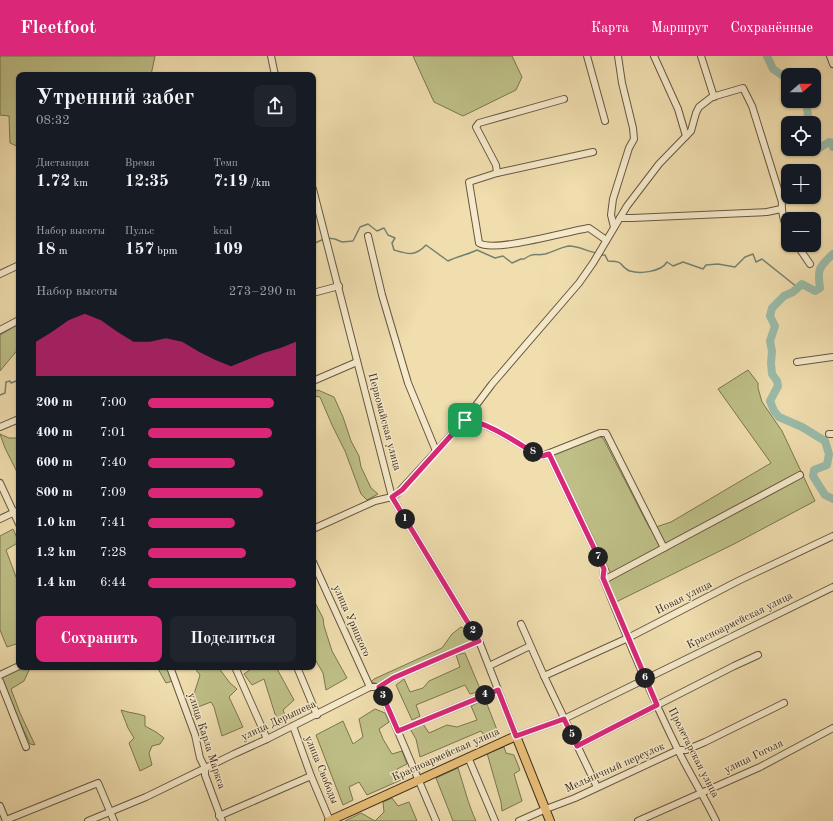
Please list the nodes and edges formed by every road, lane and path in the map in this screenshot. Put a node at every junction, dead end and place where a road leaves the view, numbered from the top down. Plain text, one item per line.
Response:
1 (271, 56) edge
2 (587, 56) edge
3 (618, 56) edge
4 (654, 56) edge
5 (701, 56) edge
6 (831, 56) edge
7 (833, 64) edge
8 (274, 72) edge
9 (714, 97) junction
10 (564, 98) dead end
11 (605, 121) dead end
12 (686, 136) junction
13 (594, 152) dead end
14 (497, 173) junction
15 (316, 200) edge
16 (781, 209) junction
17 (782, 212) edge
18 (620, 218) junction
19 (614, 226) junction
20 (368, 236) dead end
21 (606, 240) junction
22 (802, 252) edge
23 (810, 264) dead end
24 (16, 266) edge
25 (0, 274) edge
26 (339, 286) junction
27 (316, 292) edge
28 (16, 322) edge
29 (0, 330) edge
30 (833, 358) edge
31 (357, 362) junction
32 (797, 362) dead end
33 (316, 380) edge
34 (16, 420) edge
35 (465, 420) junction
36 (0, 427) edge
37 (436, 451) junction
38 (549, 454) junction
39 (800, 475) dead end
40 (0, 483) edge
41 (392, 497) junction
42 (16, 511) edge
43 (0, 519) edge
44 (316, 528) edge
45 (833, 536) edge
46 (664, 548) junction
47 (316, 569) edge
48 (604, 580) junction
49 (833, 587) edge
50 (521, 624) dead end
51 (628, 638) junction
52 (479, 641) junction
53 (530, 646) junction
54 (758, 655) dead end
55 (489, 666) junction
56 (16, 667) edge
57 (171, 670) edge
58 (236, 670) edge
59 (298, 670) edge
60 (0, 675) edge
61 (544, 676) junction
62 (645, 679) junction
63 (0, 681) edge
64 (379, 687) junction
65 (370, 688) junction
66 (498, 690) junction
67 (784, 703) dead end
68 (657, 705) junction
69 (317, 715) junction
70 (564, 719) junction
71 (293, 726) junction
72 (833, 728) edge
73 (398, 731) junction
74 (516, 736) junction
75 (267, 739) junction
76 (26, 746) dead end
77 (577, 746) junction
78 (678, 750) junction
79 (468, 757) junction
80 (205, 768) junction
81 (311, 776) junction
82 (419, 779) junction
83 (597, 787) junction
84 (702, 793) junction
85 (546, 809) junction
86 (1, 810) edge
87 (110, 811) junction
88 (220, 818) edge
89 (6, 821) edge
90 (88, 821) edge
91 (114, 821) edge
92 (330, 821) edge
93 (436, 821) edge
94 (495, 821) edge
95 (519, 821) edge
96 (550, 821) edge
97 (638, 821) edge
98 (716, 821) edge

1 - 8 street
2 - 11 street
3 - 19 street
4 - 12 street
5 - 9 street
6 - 7 street
9 - 12 street
9 - 16 street
10 - 14 street
12 - 18 street
13 - 14 street
14 - 21 street
15 - 26 street, Первомайская улица
16 - 17 street
16 - 18 street
18 - 19 street
19 - 21 street
20 - 37 street
21 - 35 street
22 - 23 street
24 - 25 street
26 - 27 street
26 - 31 street, Первомайская улица
28 - 29 street
30 - 32 street
31 - 33 street
31 - 41 street, Первомайская улица
34 - 36 street
35 - 37 street
35 - 38 street
37 - 41 street
38 - 46 street
38 - 48 street, Пролетарская улица
39 - 46 street
40 - 42 street
41 - 44 street
41 - 52 street, Первомайская улица
42 - 43 street
45 - 51 street, Новая улица
46 - 48 street
47 - 65 street, улица Урицкого
48 - 51 street, Пролетарская улица
49 - 62 street, Красноармейская улица
50 - 53 street
51 - 61 street, Новая улица
51 - 62 street, Пролетарская улица
52 - 55 street, Первомайская улица
52 - 64 street, улица Дерышева
53 - 55 street
53 - 61 street
54 - 68 street
55 - 66 street, Первомайская улица
56 - 60 street
57 - 80 street, улица Карла Маркса
58 - 75 street
59 - 69 street
61 - 70 street
62 - 68 street, Пролетарская улица
62 - 70 street, Красноармейская улица
63 - 76 street
64 - 65 street, улица Дерышева
64 - 73 street
65 - 69 street, улица Дерышева
66 - 73 street
66 - 74 street, Первомайская улица
67 - 78 street, Мельничный переулок
68 - 77 street
68 - 78 street, Пролетарская улица
69 - 71 street, улица Дерышева
70 - 74 street, Красноармейская улица
70 - 77 street
71 - 75 street, улица Дерышева
71 - 81 street, улица Свободы
72 - 84 street, улица Гоголя
73 - 82 street
74 - 79 main road, Красноармейская улица
74 - 85 main road, Первомайская улица
75 - 80 street, улица Дерышева
77 - 83 street
78 - 83 street, Мельничный переулок
78 - 84 street, Пролетарская улица
79 - 82 main road, Красноармейская улица
79 - 94 street
80 - 87 street, улица Дерышева
80 - 88 street, улица Карла Маркса
81 - 88 street
81 - 92 street, улица Свободы
82 - 92 main road, Красноармейская улица
82 - 93 street
83 - 85 street, Мельничный переулок
84 - 97 street, улица Гоголя
84 - 98 street, Пролетарская улица
85 - 95 street, Мельничный переулок
85 - 96 main road, Первомайская улица
86 - 89 street
87 - 89 street
87 - 90 street, улица Дерышева
87 - 91 street

